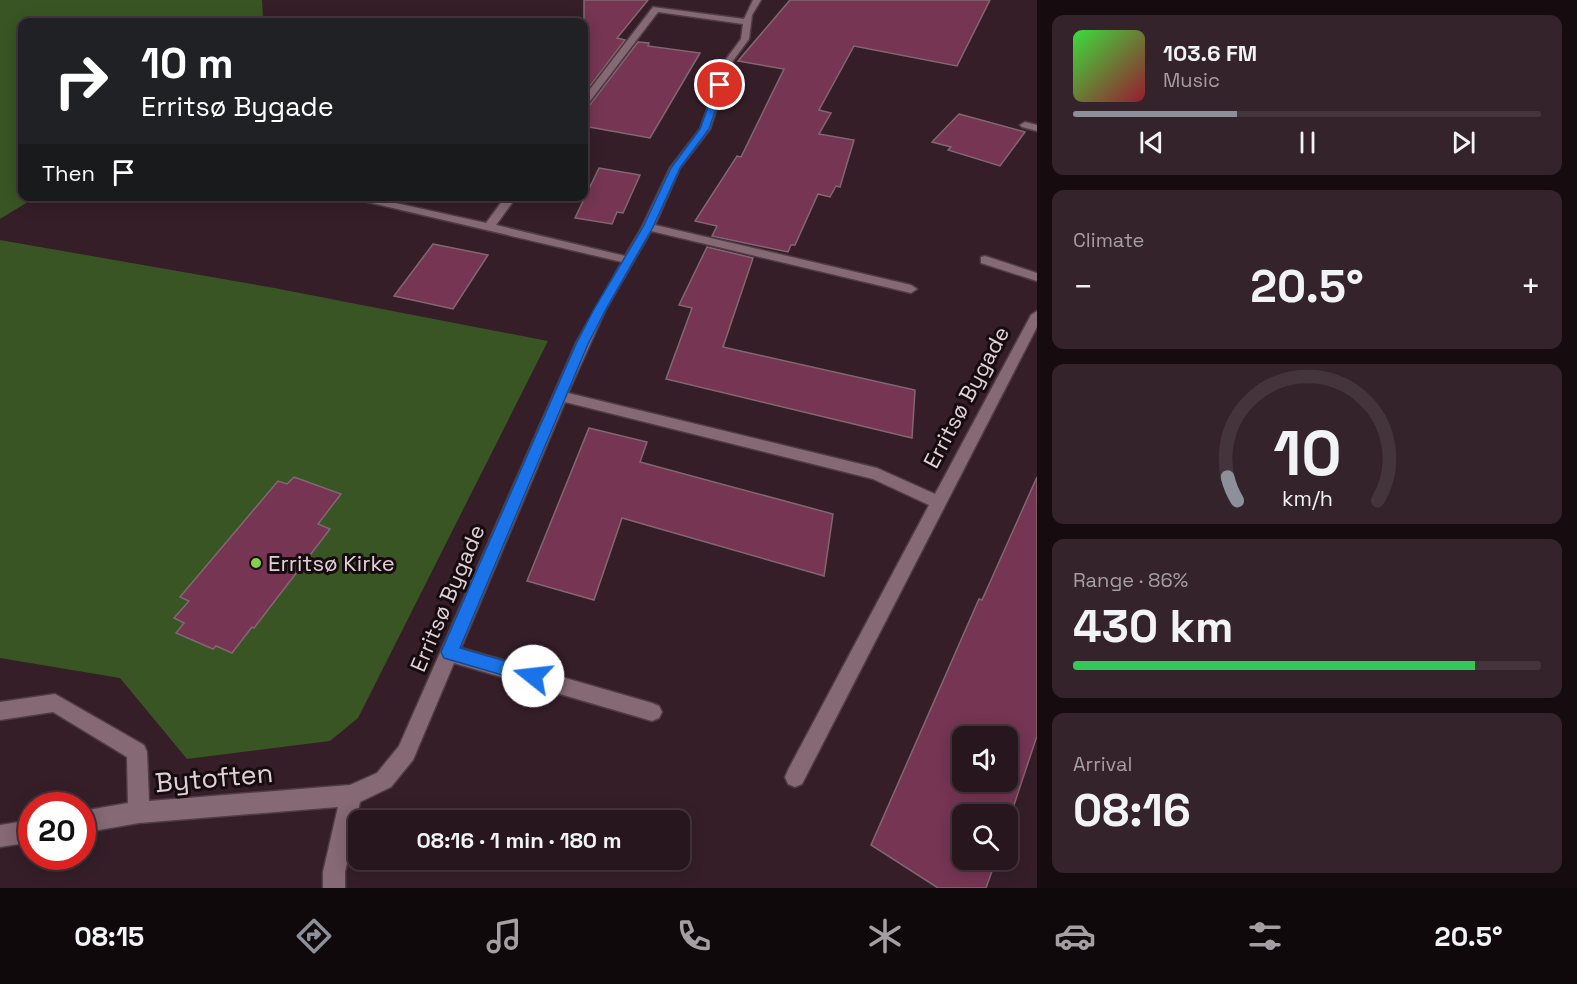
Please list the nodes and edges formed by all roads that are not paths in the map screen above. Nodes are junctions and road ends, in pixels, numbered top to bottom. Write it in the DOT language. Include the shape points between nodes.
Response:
graph roads {
  1 [pos="757,0"];
  2 [pos="747,22"];
  3 [pos="588,98"];
  4 [pos="1025,125"];
  5 [pos="1037,128"];
  6 [pos="370,201"];
  7 [pos="508,201"];
  8 [pos="489,227"];
  9 [pos="648,227"];
  10 [pos="628,260"];
  11 [pos="985,260"];
  12 [pos="1037,277"];
  13 [pos="911,289"];
  14 [pos="1037,315"];
  15 [pos="560,396"];
  16 [pos="937,502"];
  17 [pos="450,652"];
  18 [pos="0,711"];
  19 [pos="652,712"];
  20 [pos="795,777"];
  21 [pos="351,795"];
  22 [pos="139,812"];
  23 [pos="96,820"];
  24 [pos="18,833"];
  25 [pos="0,836"];
  26 [pos="334,888"];
  1 -- 2 [label="street, Erritsø Bygade"];
  2 -- 3 [label="street" via="656,9"];
  2 -- 9 [label="street, Erritsø Bygade" via="745,39 728,62 705,129 675,168"];
  4 -- 5 [label="street"];
  6 -- 8 [label="street"];
  7 -- 8 [label="street"];
  8 -- 10 [label="street"];
  9 -- 10 [label="street, Erritsø Bygade"];
  9 -- 13 [label="street"];
  10 -- 15 [label="street, Erritsø Bygade" via="596,317"];
  11 -- 12 [label="street"];
  14 -- 16 [label="street, Erritsø Bygade"];
  15 -- 16 [label="street, Erritsø Bygade" via="877,474"];
  15 -- 17 [label="street, Erritsø Bygade"];
  16 -- 20 [label="street, Erritsø Bygade"];
  17 -- 19 [label="street"];
  17 -- 21 [label="street, Erritsø Bygade" via="406,753 384,780"];
  18 -- 22 [label="street" via="55,703 136,752"];
  21 -- 22 [label="street, Bytoften"];
  21 -- 26 [label="street"];
  22 -- 23 [label="street, Bytoften"];
  24 -- 25 [label="street"];
}
